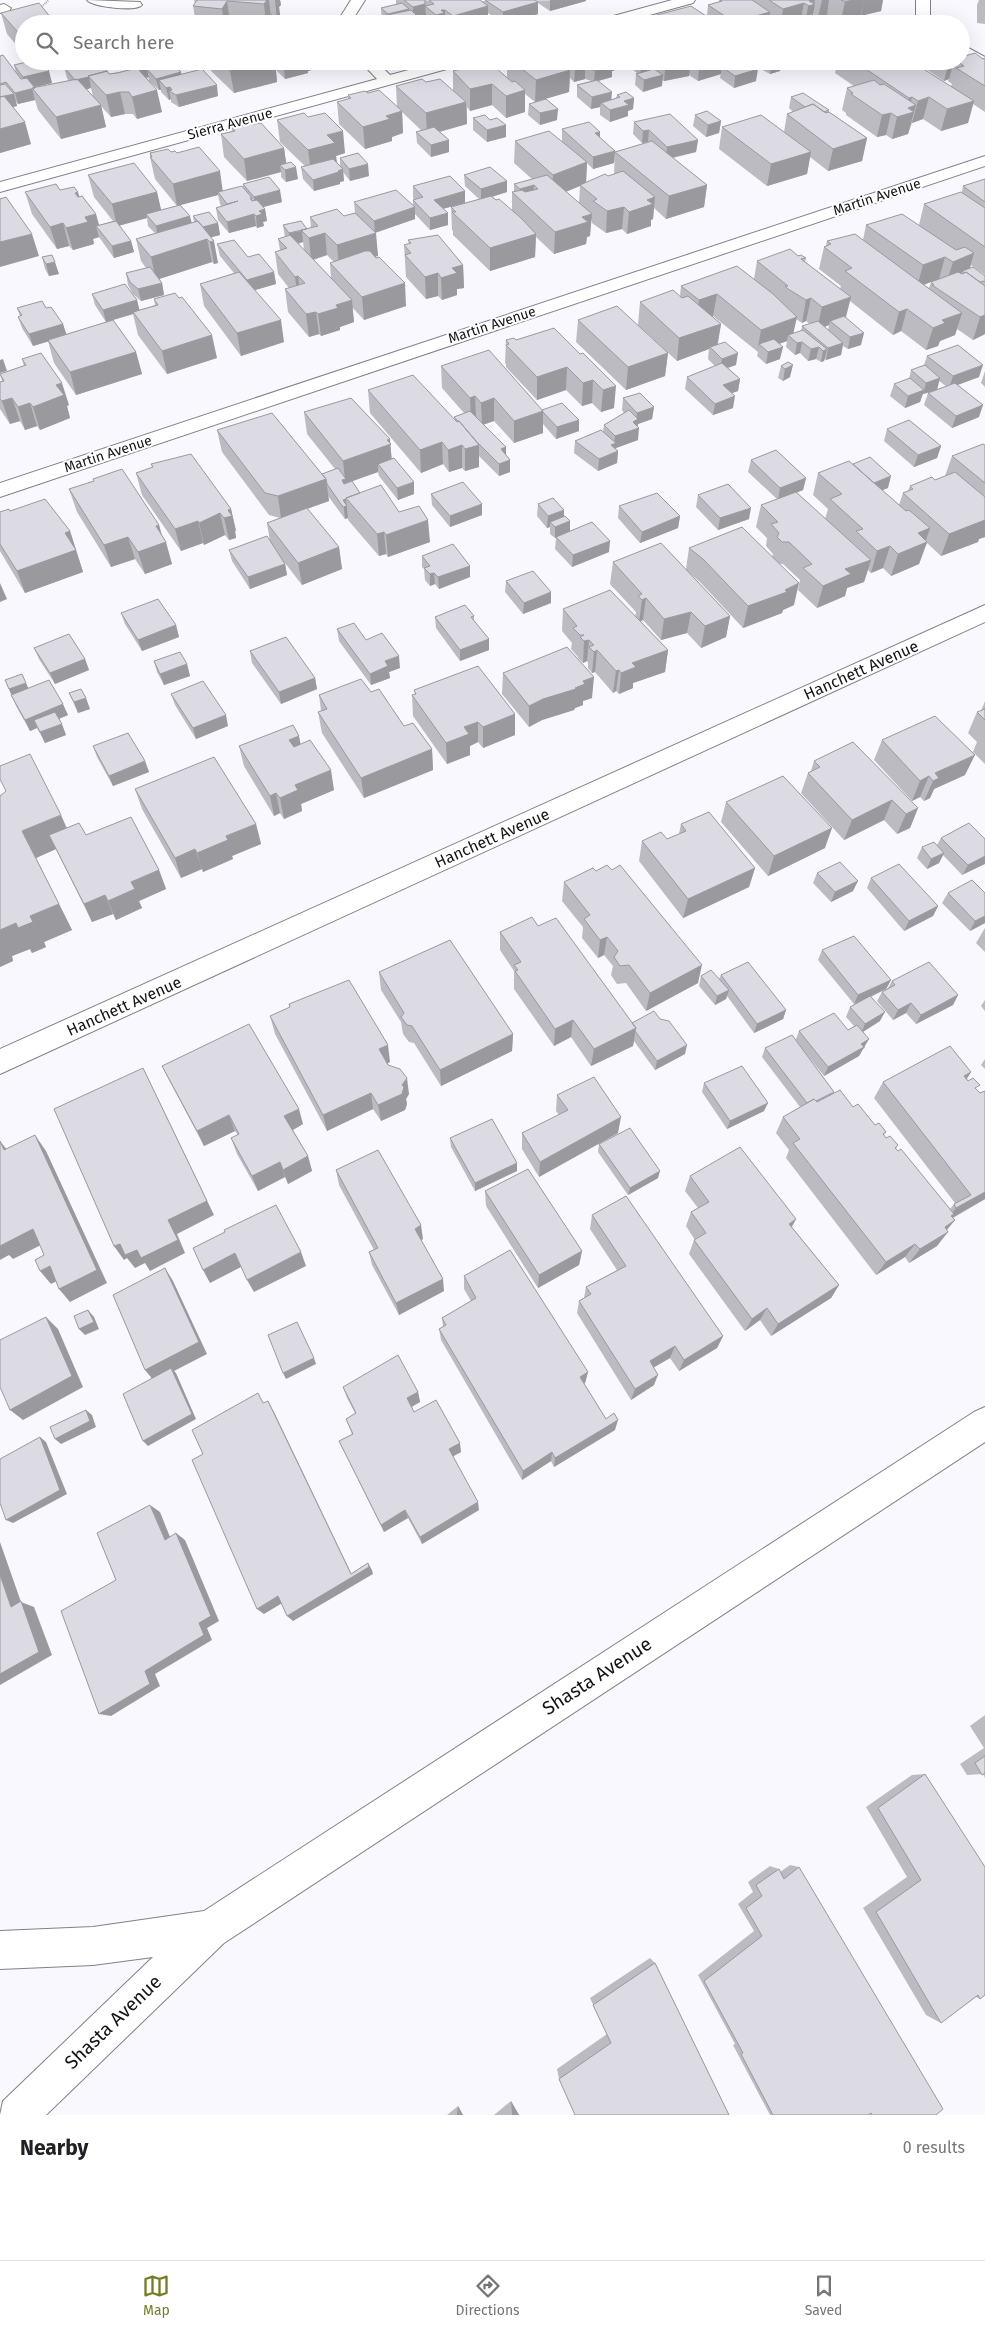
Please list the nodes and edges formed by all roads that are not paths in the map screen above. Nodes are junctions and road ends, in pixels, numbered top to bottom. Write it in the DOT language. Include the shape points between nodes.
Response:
graph roads {
  1 [pos="94,0"];
  2 [pos="358,0"];
  3 [pos="688,0"];
  4 [pos="923,0"];
  5 [pos="134,5"];
  6 [pos="349,15"];
  7 [pos="633,15"];
  8 [pos="923,15"];
  9 [pos="970,54"];
  10 [pos="985,63"];
  11 [pos="376,70"];
  12 [pos="427,70"];
  13 [pos="387,81"];
  14 [pos="985,161"];
  15 [pos="0,187"];
  16 [pos="0,490"];
  17 [pos="985,614"];
  18 [pos="0,1062"];
  19 [pos="985,1422"];
  20 [pos="210,1929"];
  21 [pos="0,1950"];
  22 [pos="17,2115"];
  1 -- 5 [label="street"];
  2 -- 6 [label="street"];
  3 -- 7 [label="street"];
  4 -- 8 [label="street"];
  9 -- 10 [label="street"];
  11 -- 13 [label="street"];
  12 -- 13 [label="street, Sierra Avenue"];
  13 -- 15 [label="street, Sierra Avenue"];
  14 -- 16 [label="street, Martin Avenue"];
  17 -- 18 [label="street, Hanchett Avenue"];
  19 -- 20 [label="street, Shasta Avenue"];
  20 -- 21 [label="street, Shasta Avenue" via="93,1946"];
  20 -- 22 [label="street, Shasta Avenue"];
}
